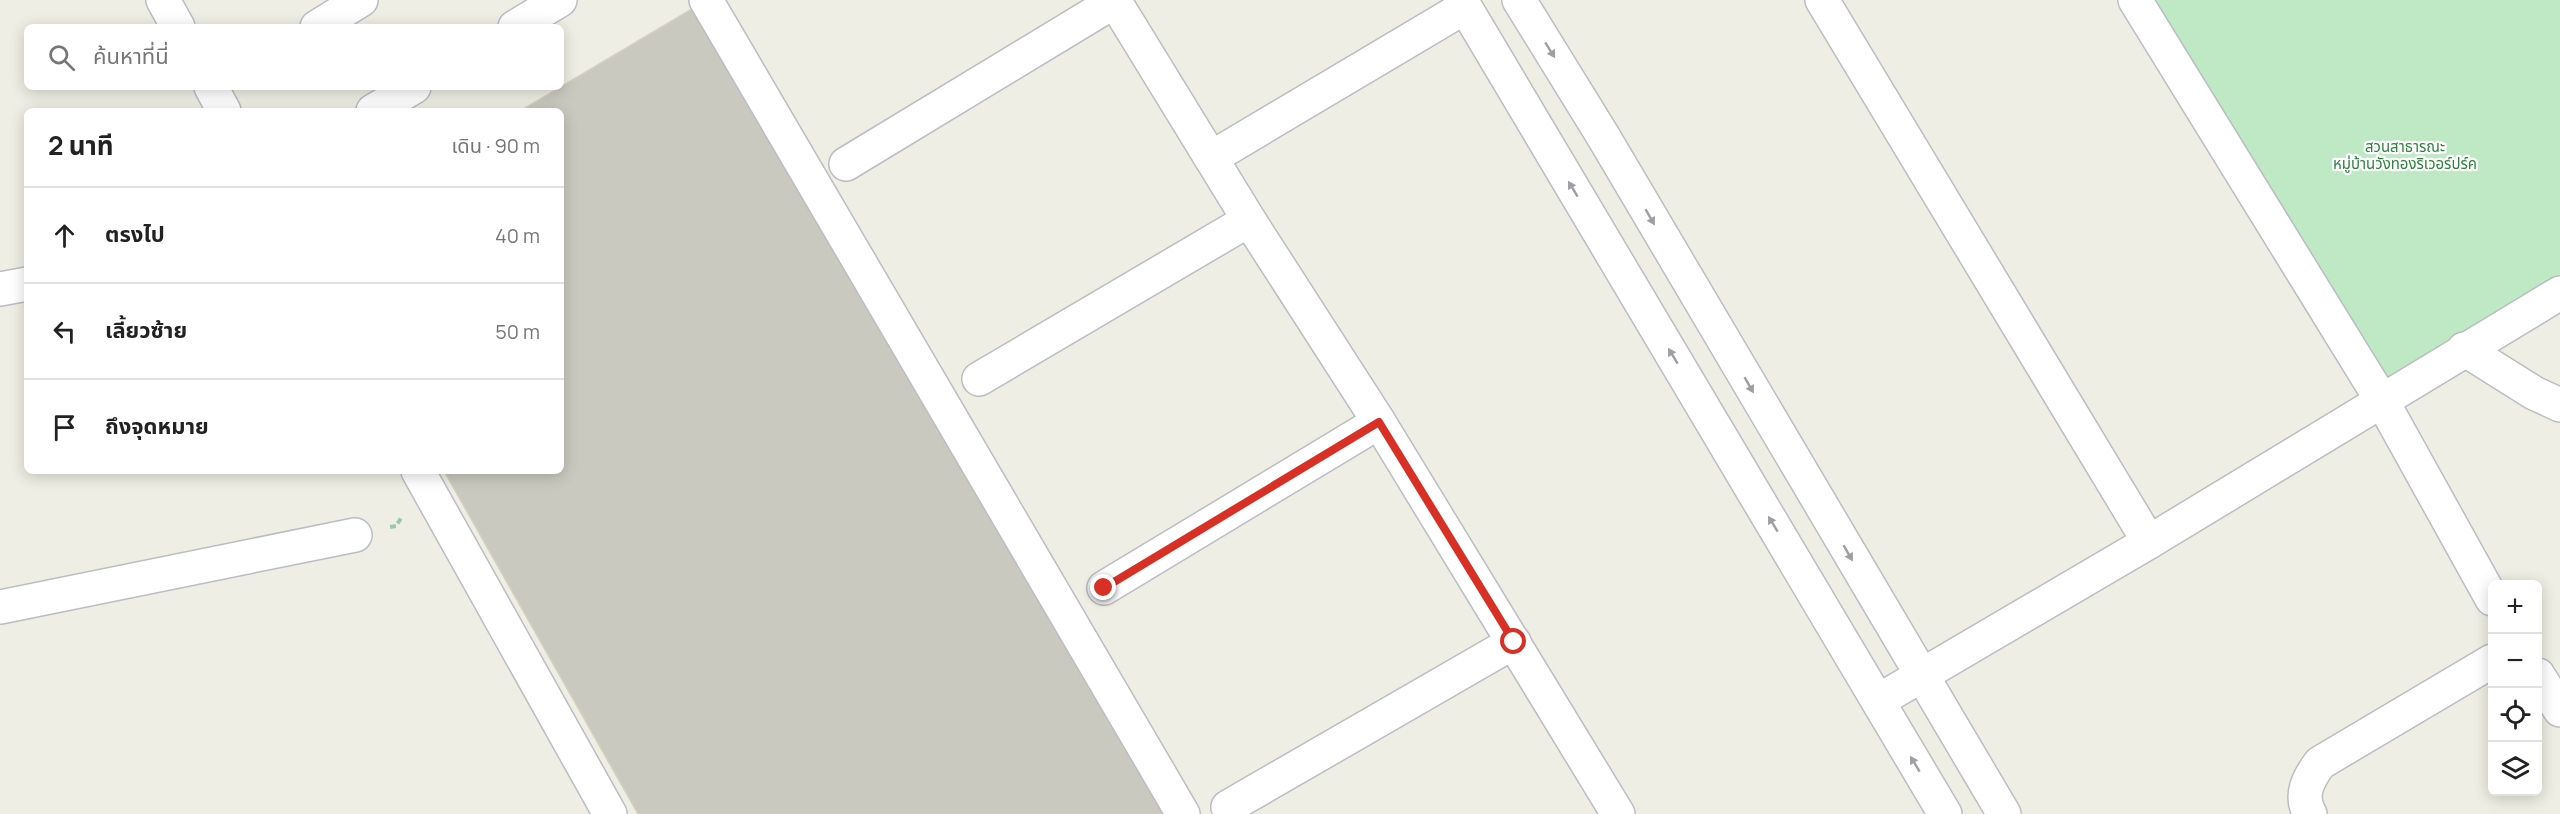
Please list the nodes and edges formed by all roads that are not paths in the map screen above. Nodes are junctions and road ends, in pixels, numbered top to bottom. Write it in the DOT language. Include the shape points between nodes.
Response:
graph roads {
  1 [pos="361,0"];
  2 [pos="560,0"];
  3 [pos="706,0"];
  4 [pos="1519,0"];
  5 [pos="1822,0"];
  6 [pos="2135,0"];
  7 [pos="1115,1"];
  8 [pos="1463,4"];
  9 [pos="322,24"];
  10 [pos="520,24"];
  11 [pos="409,90"];
  12 [pos="378,108"];
  13 [pos="1212,159"];
  14 [pos="846,164"];
  15 [pos="1249,220"];
  16 [pos="24,285"];
  17 [pos="0,289"];
  18 [pos="2560,293"];
  19 [pos="2464,349"];
  20 [pos="979,379"];
  21 [pos="2381,399"];
  22 [pos="2560,405"];
  23 [pos="1379,422"];
  24 [pos="420,474"];
  25 [pos="355,535"];
  26 [pos="2149,542"];
  27 [pos="1104,588"];
  28 [pos="2488,590"];
  29 [pos="0,607"];
  30 [pos="1514,642"];
  31 [pos="2488,664"];
  32 [pos="1921,677"];
  33 [pos="1878,701"];
  34 [pos="1228,807"];
  35 [pos="610,814"];
  36 [pos="1183,814"];
  37 [pos="1618,814"];
  38 [pos="1945,814"];
  39 [pos="2004,814"];
  40 [pos="2310,814"];
  1 -- 9 [label="street"];
  2 -- 10 [label="street"];
  3 -- 36 [label="street"];
  4 -- 32 [label="street, one-way"];
  5 -- 26 [label="street"];
  6 -- 21 [label="street"];
  7 -- 13 [label="street"];
  7 -- 14 [label="street"];
  8 -- 13 [label="street"];
  33 -- 8 [label="street, one-way"];
  11 -- 12 [label="street"];
  13 -- 15 [label="street"];
  15 -- 20 [label="street"];
  15 -- 23 [label="street"];
  16 -- 17 [label="street"];
  18 -- 19 [label="street"];
  19 -- 21 [label="street"];
  19 -- 22 [label="street"];
  21 -- 26 [label="street"];
  21 -- 28 [label="street"];
  23 -- 27 [label="street"];
  23 -- 30 [label="street"];
  24 -- 35 [label="street"];
  25 -- 29 [label="street"];
  26 -- 32 [label="street"];
  30 -- 34 [label="street"];
  30 -- 37 [label="street"];
  31 -- 40 [label="street" via="2320,763 2310,776 2305,793"];
  32 -- 33 [label="street"];
  32 -- 39 [label="street"];
  38 -- 33 [label="street, one-way"];
}
